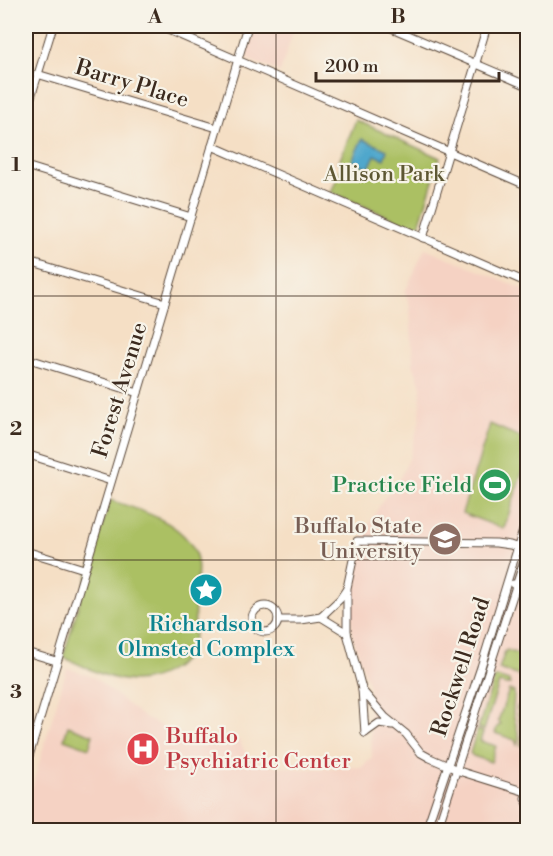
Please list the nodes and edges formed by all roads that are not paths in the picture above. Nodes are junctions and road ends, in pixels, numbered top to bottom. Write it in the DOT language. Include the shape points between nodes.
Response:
graph roads {
  1 [pos="53,26"];
  2 [pos="159,26"];
  3 [pos="248,26"];
  4 [pos="387,26"];
  5 [pos="487,26"];
  6 [pos="238,60"];
  7 [pos="475,64"];
  8 [pos="37,74"];
  9 [pos="528,86"];
  10 [pos="26,113"];
  11 [pos="217,129"];
  12 [pos="212,146"];
  13 [pos="449,152"];
  14 [pos="26,166"];
  15 [pos="528,186"];
  16 [pos="191,217"];
  17 [pos="423,238"];
  18 [pos="26,261"];
  19 [pos="528,283"];
  20 [pos="165,303"];
  21 [pos="26,358"];
  22 [pos="138,393"];
  23 [pos="26,454"];
  24 [pos="111,481"];
  25 [pos="528,514"];
  26 [pos="519,548"];
  27 [pos="528,549"];
  28 [pos="26,551"];
  29 [pos="84,569"];
  30 [pos="512,583"];
  31 [pos="347,588"];
  32 [pos="528,588"];
  33 [pos="321,617"];
  34 [pos="278,620"];
  35 [pos="347,633"];
  36 [pos="26,652"];
  37 [pos="56,661"];
  38 [pos="362,689"];
  39 [pos="394,725"];
  40 [pos="26,761"];
  41 [pos="448,766"];
  42 [pos="456,768"];
  43 [pos="526,790"];
  44 [pos="528,804"];
  45 [pos="426,831"];
  46 [pos="437,831"];
  1 -- 8 [label="street"];
  2 -- 6 [label="street"];
  3 -- 6 [label="street, Forest Avenue"];
  4 -- 7 [label="street"];
  5 -- 7 [label="street"];
  6 -- 11 [label="street, Forest Avenue"];
  6 -- 13 [label="street"];
  7 -- 9 [label="street"];
  7 -- 13 [label="street"];
  8 -- 10 [label="street"];
  8 -- 11 [label="street, Barry Place"];
  11 -- 12 [label="street, Forest Avenue"];
  12 -- 16 [label="street, Forest Avenue"];
  12 -- 17 [label="street"];
  13 -- 15 [label="street"];
  13 -- 17 [label="street"];
  14 -- 16 [label="street"];
  16 -- 20 [label="street, Forest Avenue"];
  17 -- 19 [label="street"];
  18 -- 20 [label="street"];
  20 -- 22 [label="street, Forest Avenue"];
  21 -- 22 [label="street"];
  22 -- 24 [label="street, Forest Avenue"];
  23 -- 24 [label="street"];
  24 -- 29 [label="street, Forest Avenue"];
  25 -- 26 [label="street, Rockwell Road"];
  26 -- 30 [label="street, Rockwell Road"];
  26 -- 31 [label="street" via="496,543 357,541"];
  27 -- 30 [label="street, Rockwell Road"];
  28 -- 29 [label="street"];
  29 -- 37 [label="street, Forest Avenue"];
  30 -- 32 [label="street"];
  30 -- 41 [label="street, Rockwell Road"];
  30 -- 42 [label="street, Rockwell Road"];
  31 -- 33 [label="street"];
  31 -- 35 [label="street"];
  33 -- 34 [label="street"];
  33 -- 35 [label="street"];
  35 -- 38 [label="street"];
  36 -- 37 [label="street"];
  37 -- 40 [label="street, Forest Avenue"];
  38 -- 39 [label="street"];
  38 -- 39 [label="street" via="365,734 380,723"];
  39 -- 41 [label="street" via="421,753"];
  41 -- 42 [label="street"];
  41 -- 45 [label="street, Rockwell Road"];
  42 -- 43 [label="street"];
  42 -- 46 [label="street, Rockwell Road"];
  43 -- 44 [label="street"];
}
